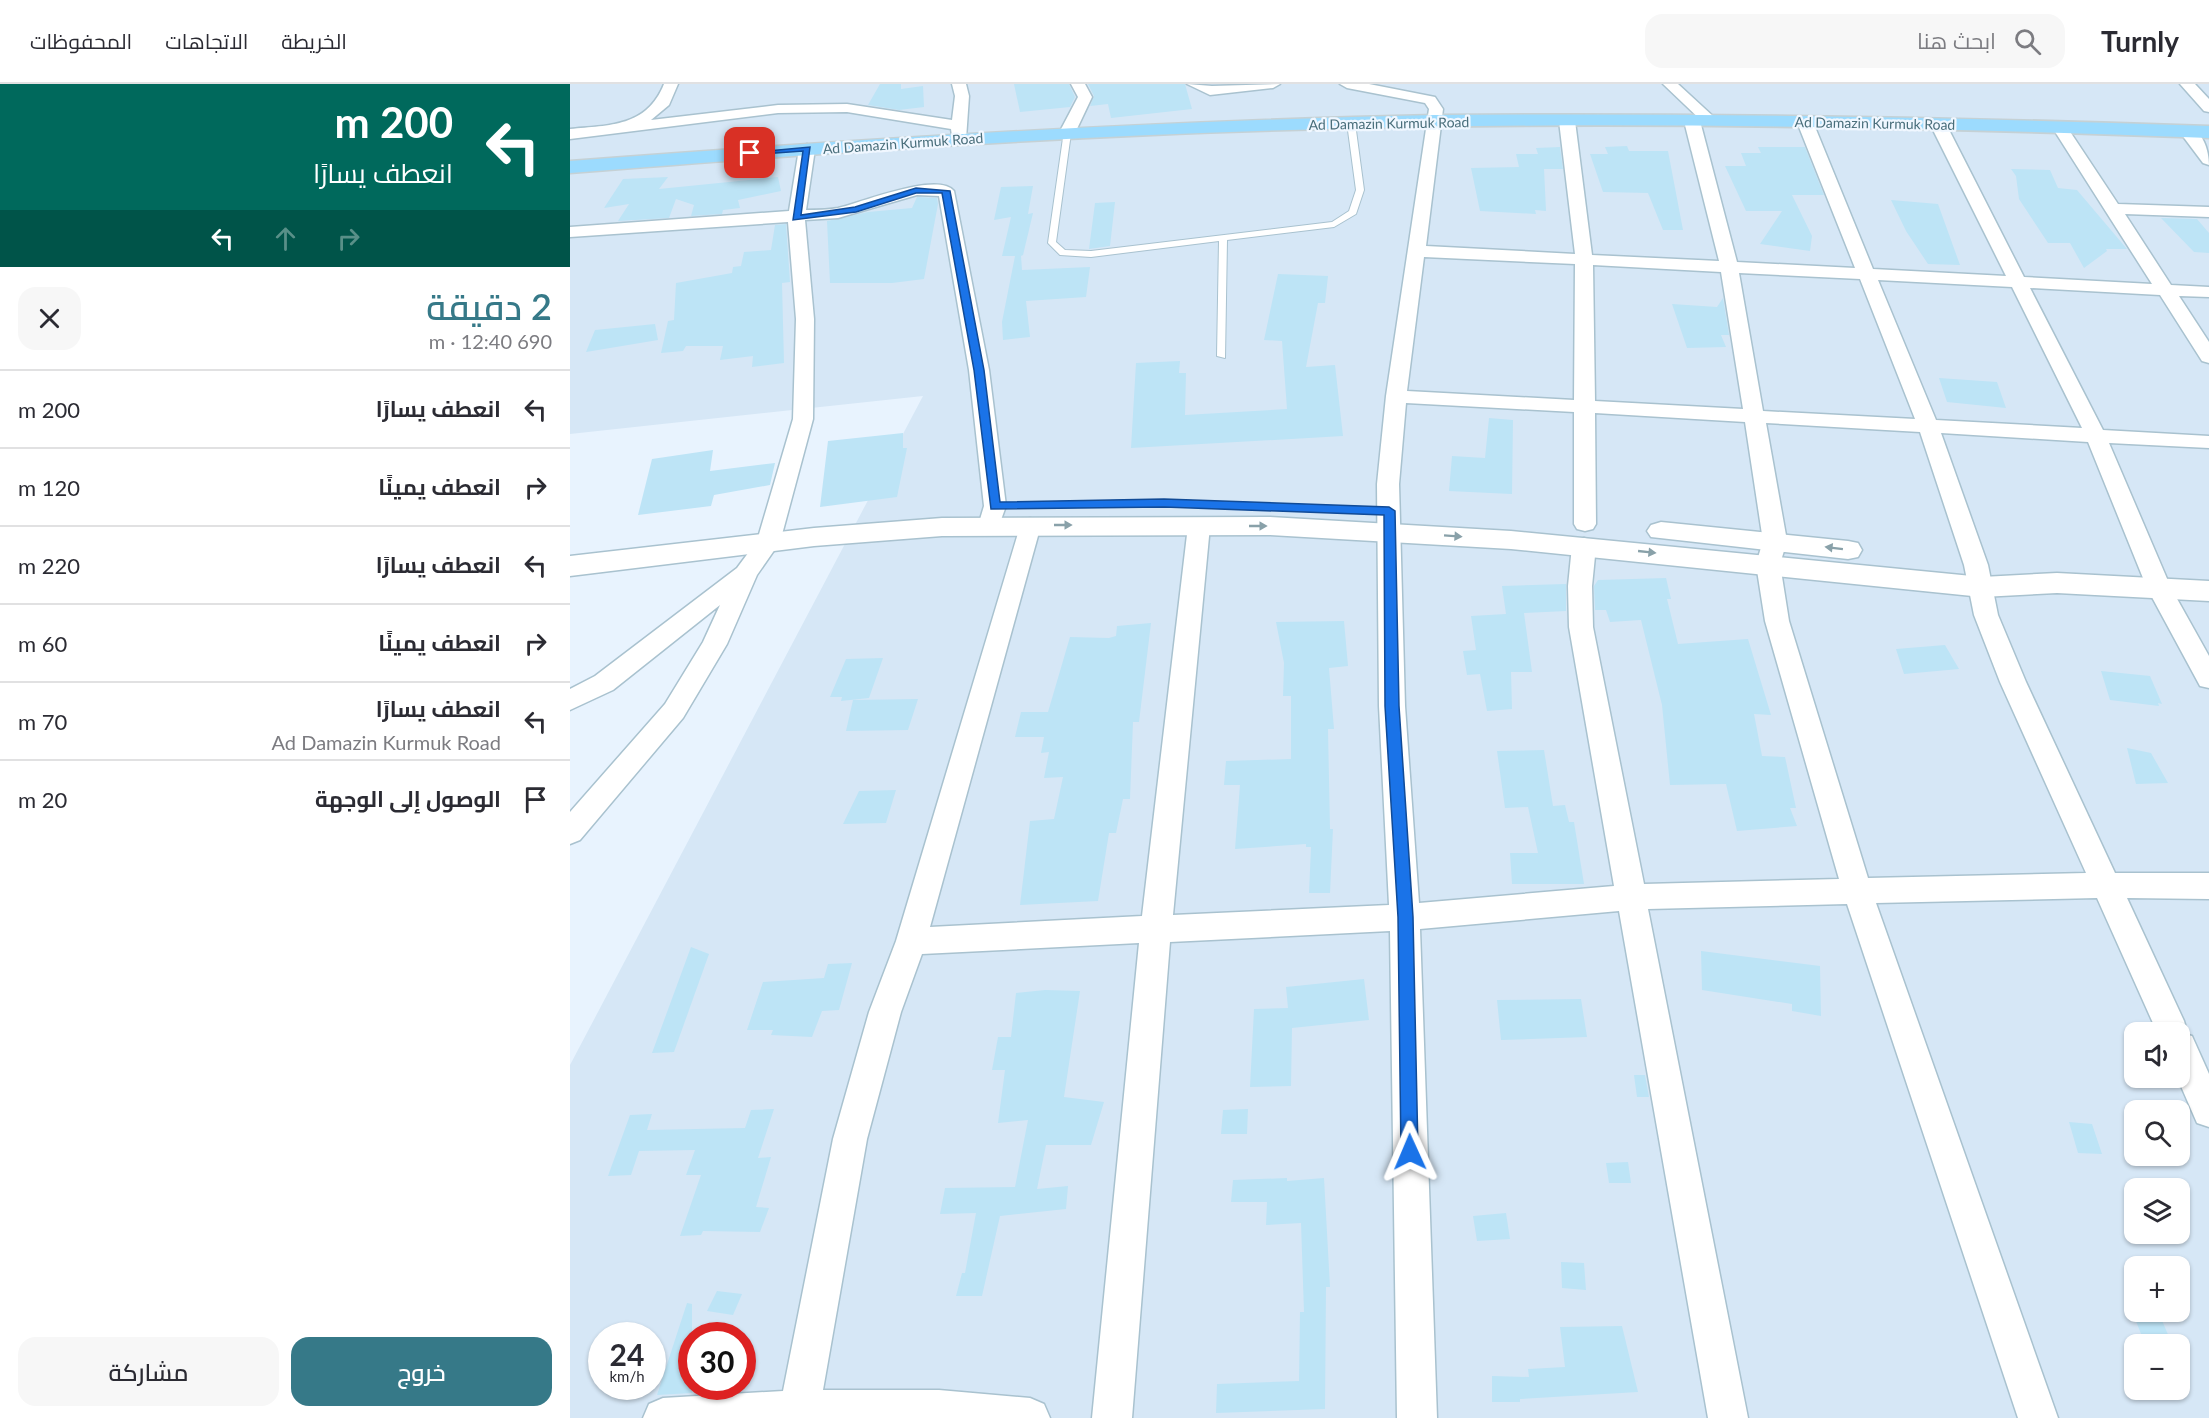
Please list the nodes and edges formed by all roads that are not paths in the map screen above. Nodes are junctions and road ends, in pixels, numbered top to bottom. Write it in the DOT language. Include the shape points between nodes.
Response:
graph roads {
  1 [pos="671,84"];
  2 [pos="959,84"];
  3 [pos="1078,84"];
  4 [pos="1194,84"];
  5 [pos="1273,84"];
  6 [pos="1347,84"];
  7 [pos="1419,84"];
  8 [pos="1670,84"];
  9 [pos="2187,84"];
  10 [pos="1430,100"];
  11 [pos="2209,108"];
  12 [pos="1435,121"];
  13 [pos="1567,121"];
  14 [pos="1701,121"];
  15 [pos="1805,122"];
  16 [pos="1351,123"];
  17 [pos="1938,124"];
  18 [pos="634,126"];
  19 [pos="2060,128"];
  20 [pos="2187,131"];
  21 [pos="2209,132"];
  22 [pos="959,133"];
  23 [pos="1067,133"];
  24 [pos="570,134"];
  25 [pos="807,149"];
  26 [pos="2209,160"];
  27 [pos="570,167"];
  28 [pos="2112,209"];
  29 [pos="2209,212"];
  30 [pos="796,218"];
  31 [pos="570,232"];
  32 [pos="1223,239"];
  33 [pos="1417,252"];
  34 [pos="1584,259"];
  35 [pos="1729,266"];
  36 [pos="1867,273"];
  37 [pos="2017,281"];
  38 [pos="2164,289"];
  39 [pos="2209,292"];
  40 [pos="1222,356"];
  41 [pos="2209,357"];
  42 [pos="1396,396"];
  43 [pos="1586,406"];
  44 [pos="1754,416"];
  45 [pos="1928,426"];
  46 [pos="2096,436"];
  47 [pos="2209,442"];
  48 [pos="992,516"];
  49 [pos="1389,521"];
  50 [pos="1030,525"];
  51 [pos="1199,526"];
  52 [pos="1584,535"];
  53 [pos="768,542"];
  54 [pos="1771,553"];
  55 [pos="570,566"];
  56 [pos="746,573"];
  57 [pos="1979,576"];
  58 [pos="2159,588"];
  59 [pos="2209,591"];
  60 [pos="2209,679"];
  61 [pos="570,700"];
  62 [pos="570,832"];
  63 [pos="2105,885"];
  64 [pos="2209,886"];
  65 [pos="1857,891"];
  66 [pos="1632,897"];
  67 [pos="1405,917"];
  68 [pos="1156,929"];
  69 [pos="911,941"];
  70 [pos="2168,1022"];
  71 [pos="2190,1069"];
  72 [pos="2209,1111"];
  73 [pos="799,1413"];
  74 [pos="663,1418"];
  75 [pos="1030,1418"];
  76 [pos="1112,1418"];
  77 [pos="1417,1418"];
  78 [pos="1728,1418"];
  79 [pos="2038,1418"];
  1 -- 18 [label="street" via="664,102"];
  2 -- 22 [label="street"];
  3 -- 23 [label="street" via="1085,97"];
  4 -- 5 [label="street" via="1210,91"];
  6 -- 10 [label="street"];
  7 -- 10 [label="street"];
  8 -- 14 [label="street"];
  9 -- 11 [label="street"];
  10 -- 12 [label="street" via="1436,109"];
  12 -- 13 [label="highway, Ad Damazin Kurmuk Road"];
  12 -- 16 [label="highway, Ad Damazin Kurmuk Road"];
  12 -- 33 [label="street"];
  13 -- 14 [label="highway, Ad Damazin Kurmuk Road"];
  13 -- 34 [label="street"];
  14 -- 15 [label="highway, Ad Damazin Kurmuk Road"];
  14 -- 35 [label="street"];
  15 -- 17 [label="highway, Ad Damazin Kurmuk Road"];
  15 -- 36 [label="street"];
  16 -- 23 [label="highway, Ad Damazin Kurmuk Road"];
  16 -- 32 [label="lane" via="1360,190 1353,212 1334,224"];
  17 -- 19 [label="highway, Ad Damazin Kurmuk Road"];
  17 -- 37 [label="street"];
  18 -- 22 [label="street" via="778,109 847,108"];
  18 -- 24 [label="street"];
  19 -- 20 [label="highway, Ad Damazin Kurmuk Road"];
  19 -- 28 [label="street"];
  20 -- 21 [label="highway, Ad Damazin Kurmuk Road"];
  20 -- 26 [label="street"];
  22 -- 23 [label="highway, Ad Damazin Kurmuk Road"];
  22 -- 25 [label="highway, Ad Damazin Kurmuk Road"];
  23 -- 32 [label="lane" via="1052,243 1063,253 1091,254"];
  25 -- 27 [label="highway, Ad Damazin Kurmuk Road"];
  25 -- 30 [label="street"];
  28 -- 29 [label="street"];
  28 -- 38 [label="street"];
  30 -- 31 [label="street"];
  30 -- 48 [label="street" via="856,210 916,190 946,191 979,370"];
  30 -- 53 [label="street" via="805,320 803,419"];
  32 -- 40 [label="lane"];
  33 -- 34 [label="street"];
  33 -- 42 [label="street"];
  34 -- 35 [label="street"];
  34 -- 43 [label="street"];
  35 -- 36 [label="street"];
  35 -- 44 [label="street"];
  36 -- 37 [label="street"];
  36 -- 45 [label="street"];
  37 -- 38 [label="street"];
  37 -- 46 [label="street"];
  38 -- 39 [label="street"];
  38 -- 41 [label="street"];
  42 -- 43 [label="street"];
  42 -- 49 [label="street" via="1388,484"];
  43 -- 44 [label="street"];
  43 -- 52 [label="street"];
  44 -- 45 [label="street"];
  44 -- 54 [label="street"];
  45 -- 46 [label="street"];
  45 -- 57 [label="street"];
  46 -- 47 [label="street"];
  46 -- 58 [label="street"];
  48 -- 49 [label="street" via="1164,503"];
  48 -- 50 [label="street"];
  48 -- 53 [label="street" via="942,527"];
  51 -- 49 [label="street, one-way"];
  49 -- 52 [label="street"];
  49 -- 67 [label="street" via="1392,706"];
  50 -- 51 [label="street, one-way"];
  50 -- 69 [label="street"];
  51 -- 68 [label="street"];
  52 -- 54 [label="street"];
  52 -- 66 [label="street" via="1581,627"];
  53 -- 55 [label="street"];
  53 -- 56 [label="street"];
  54 -- 57 [label="street"];
  54 -- 65 [label="street" via="1777,621"];
  56 -- 61 [label="street" via="603,683"];
  56 -- 62 [label="street" via="715,644 674,711"];
  57 -- 58 [label="street"];
  57 -- 63 [label="street" via="1986,615 2013,682"];
  58 -- 59 [label="street"];
  58 -- 60 [label="street"];
  63 -- 64 [label="street"];
  63 -- 65 [label="street"];
  63 -- 70 [label="street"];
  65 -- 66 [label="street"];
  65 -- 79 [label="street"];
  66 -- 67 [label="street"];
  66 -- 78 [label="street"];
  67 -- 68 [label="street"];
  67 -- 77 [label="street"];
  68 -- 69 [label="street"];
  68 -- 76 [label="street"];
  69 -- 73 [label="street" via="885,1012 850,1139"];
  71 -- 72 [label="street"];
  73 -- 74 [label="street"];
  73 -- 75 [label="street" via="981,1411"];
}
